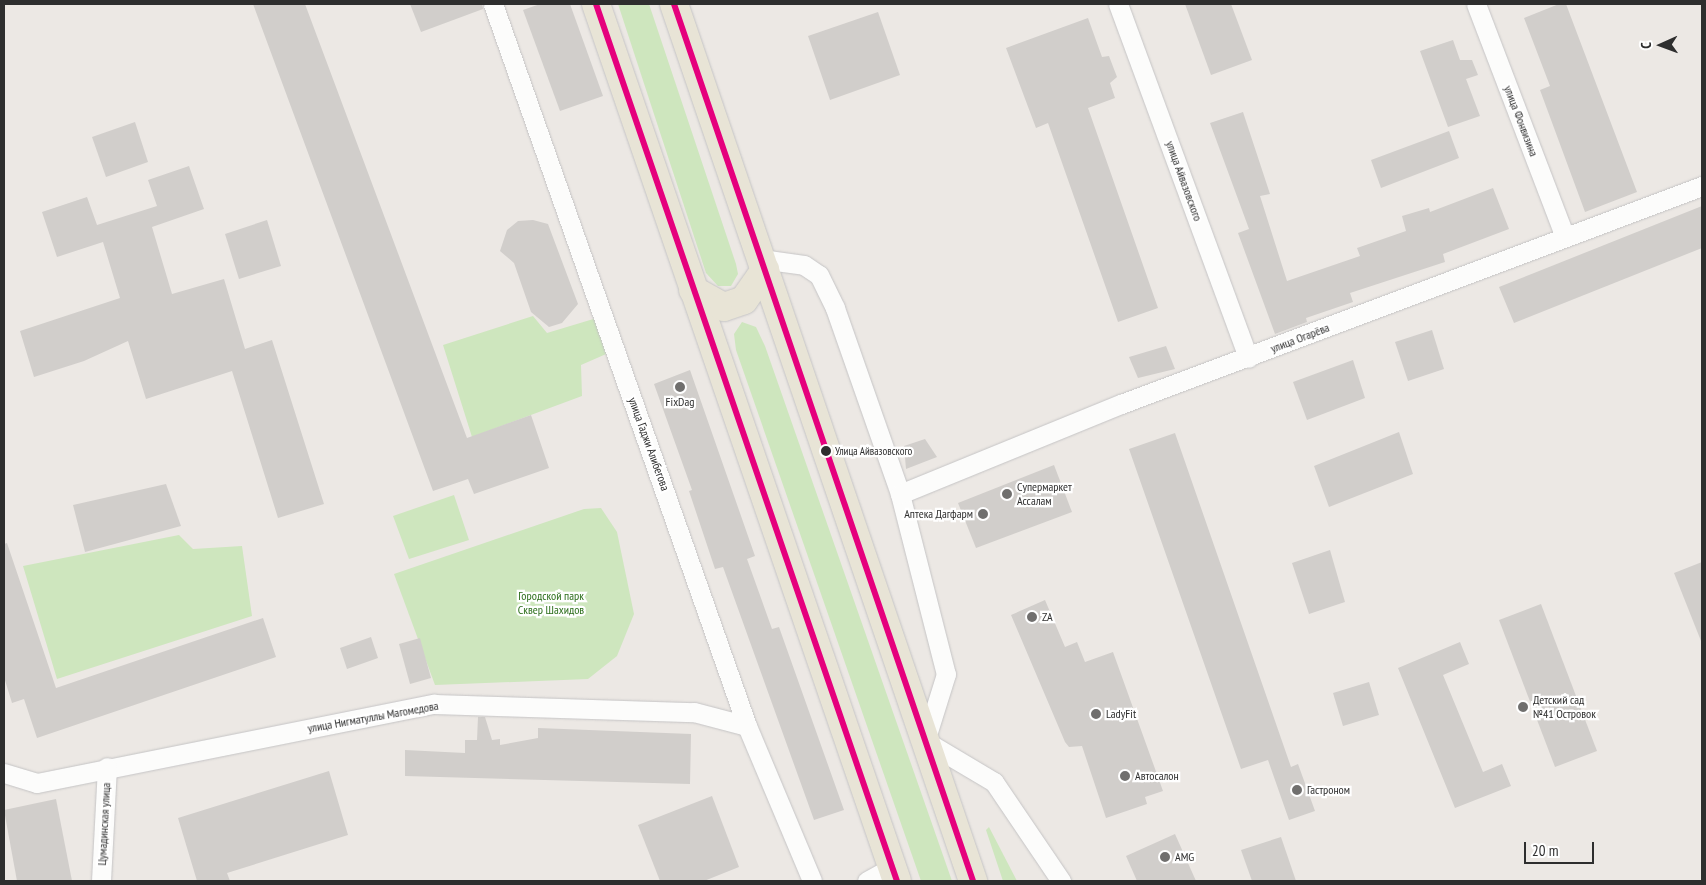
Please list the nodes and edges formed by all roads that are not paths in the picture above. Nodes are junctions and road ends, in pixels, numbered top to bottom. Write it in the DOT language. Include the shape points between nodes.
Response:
graph roads {
  1 [pos="493,4"];
  2 [pos="596,4"];
  3 [pos="674,4"];
  4 [pos="1118,4"];
  5 [pos="1476,4"];
  6 [pos="1702,186"];
  7 [pos="1565,238"];
  8 [pos="763,264"];
  9 [pos="693,290"];
  10 [pos="1248,358"];
  11 [pos="900,494"];
  12 [pos="747,726"];
  13 [pos="925,741"];
  14 [pos="108,767"];
  15 [pos="4,773"];
  16 [pos="894,874"];
  17 [pos="101,881"];
  18 [pos="812,881"];
  19 [pos="867,881"];
  20 [pos="973,881"];
  21 [pos="1061,881"];
  1 -- 12 [label="street, улица Гаджи Алибегова"];
  2 -- 9 [label="main road"];
  3 -- 8 [label="main road"];
  4 -- 10 [label="street, улица Айвазовского"];
  5 -- 7 [label="street, улица Фонвизина"];
  6 -- 7 [label="street, улица Огарёва"];
  7 -- 10 [label="street, улица Огарёва"];
  8 -- 9 [label="main road" via="744,300 724,306"];
  8 -- 11 [label="street" via="804,265 819,275 835,308"];
  8 -- 13 [label="main road"];
  9 -- 16 [label="main road"];
  10 -- 11 [label="street, улица Огарёва"];
  11 -- 13 [label="street" via="946,674"];
  12 -- 14 [label="street, улица Нигматуллы Магомедова" via="694,712 434,704"];
  12 -- 18 [label="street, улица Гаджи Алибегова"];
  13 -- 20 [label="main road"];
  13 -- 21 [label="street" via="994,782"];
  14 -- 15 [label="street, улица Нигматуллы Магомедова" via="36,783"];
  14 -- 17 [label="street, Цумадинская улица"];
  16 -- 19 [label="street"];
}
